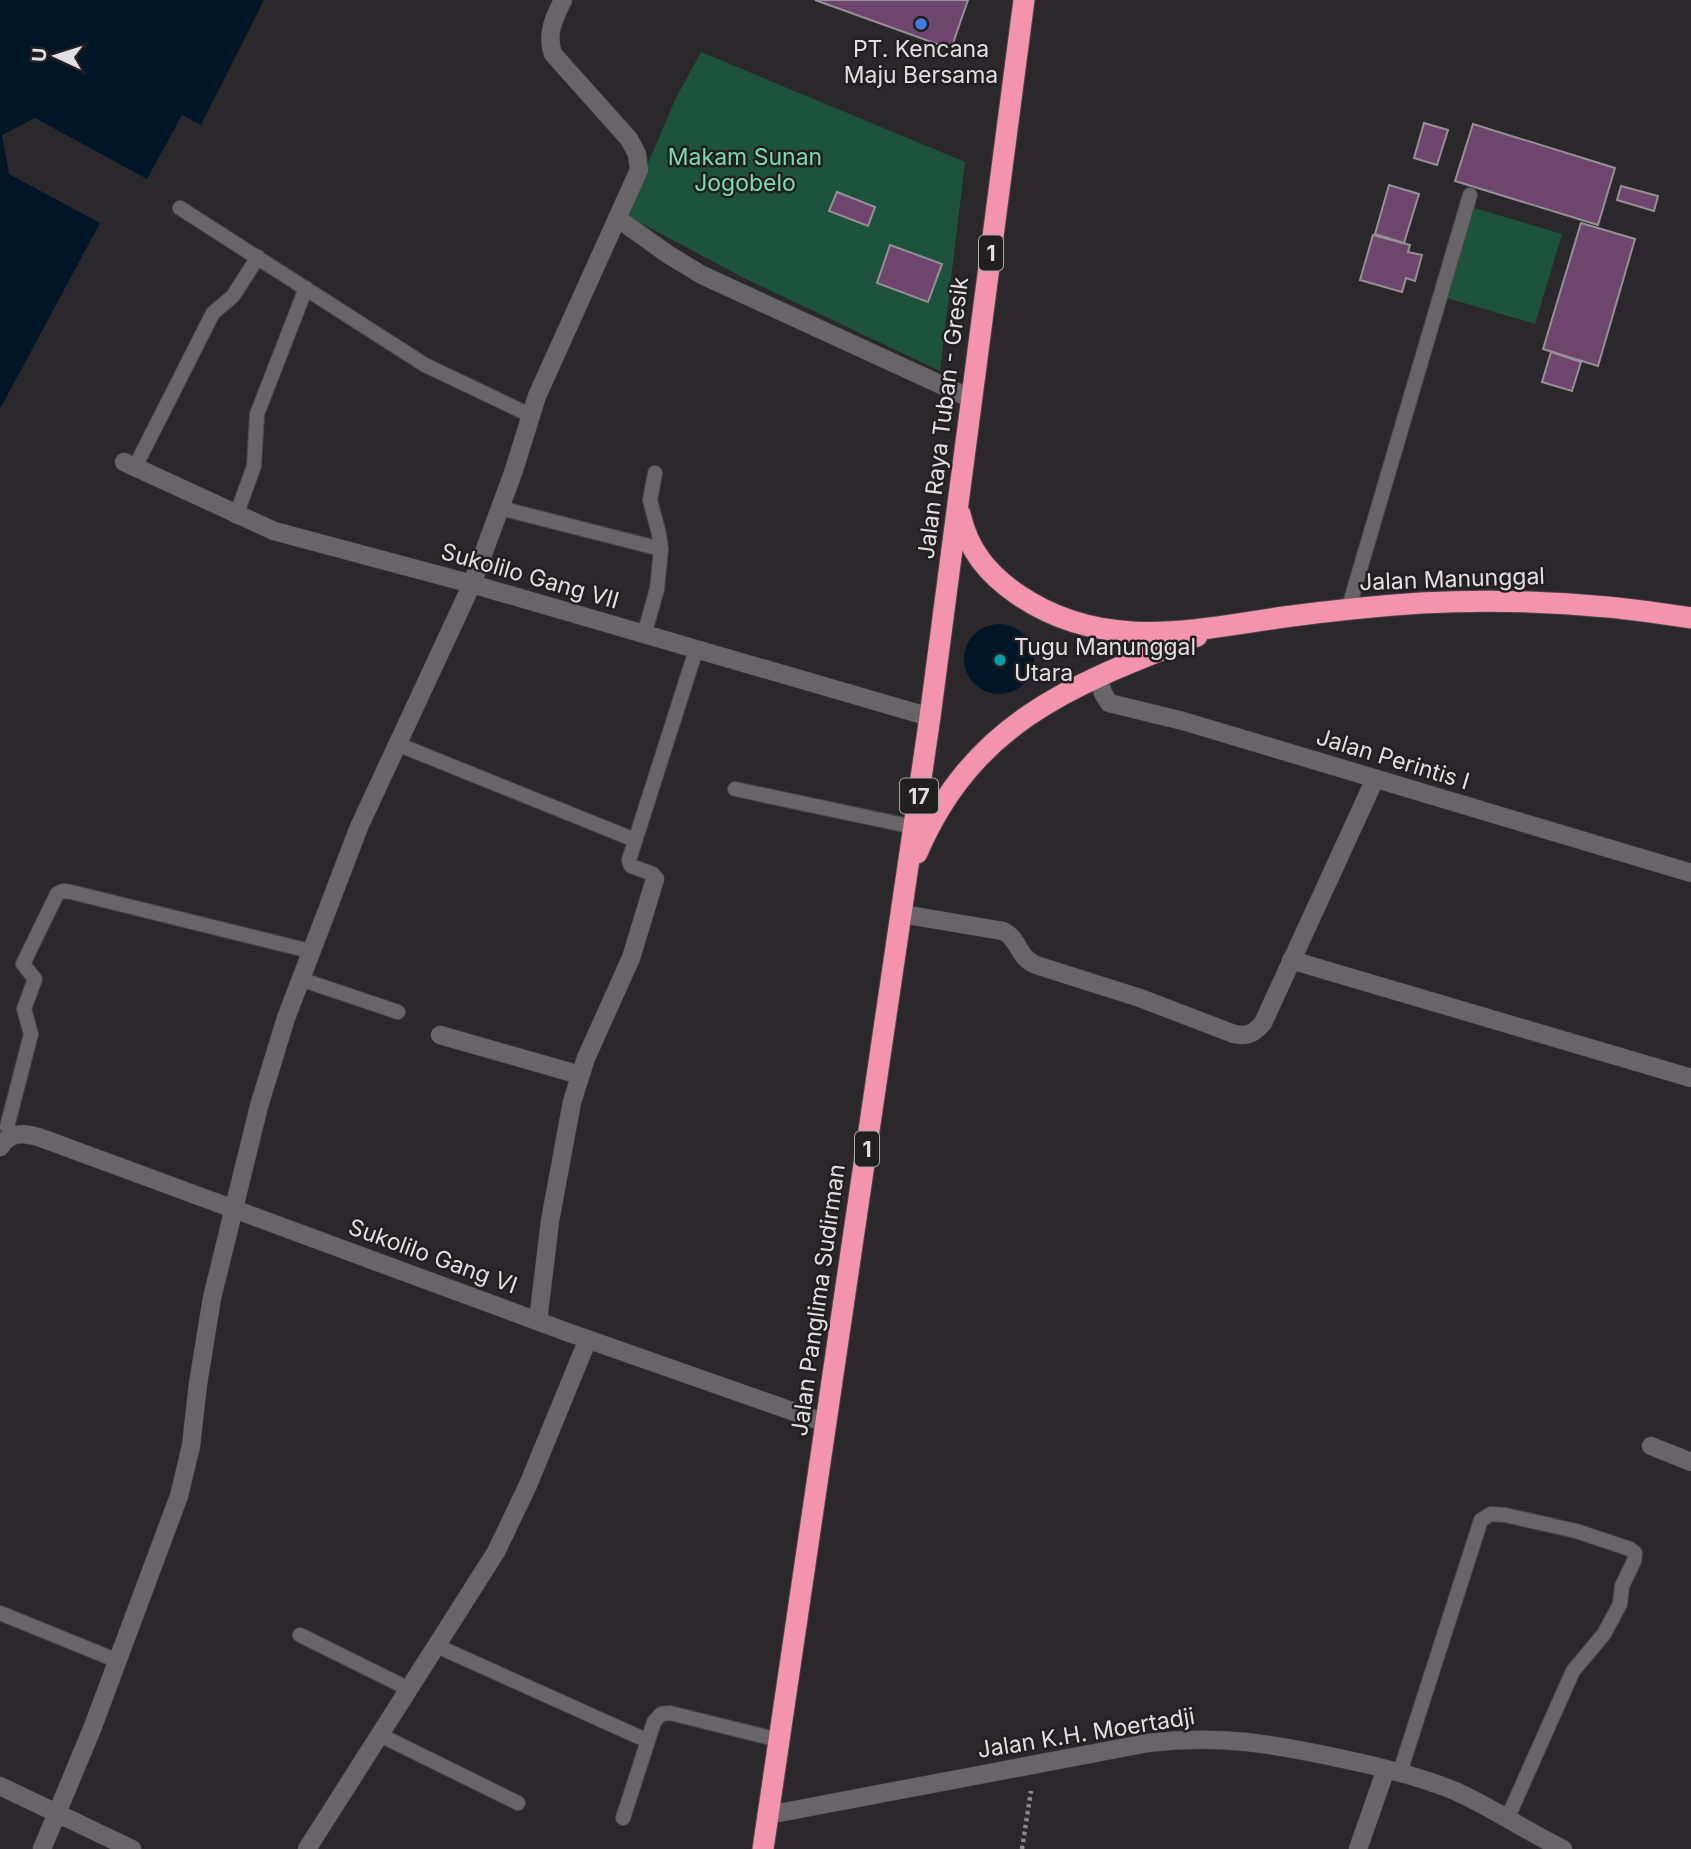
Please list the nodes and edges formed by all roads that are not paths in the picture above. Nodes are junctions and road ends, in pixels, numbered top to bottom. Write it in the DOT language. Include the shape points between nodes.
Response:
graph roads {
  1 [pos="563,0"];
  2 [pos="1024,0"];
  3 [pos="1470,195"];
  4 [pos="180,208"];
  5 [pos="617,218"];
  6 [pos="258,257"];
  7 [pos="306,288"];
  8 [pos="972,399"];
  9 [pos="530,415"];
  10 [pos="130,465"];
  11 [pos="655,473"];
  12 [pos="958,506"];
  13 [pos="500,508"];
  14 [pos="236,516"];
  15 [pos="661,549"];
  16 [pos="472,584"];
  17 [pos="1348,610"];
  18 [pos="1691,618"];
  19 [pos="1215,629"];
  20 [pos="645,635"];
  21 [pos="696,650"];
  22 [pos="1098,676"];
  23 [pos="930,717"];
  24 [pos="397,744"];
  25 [pos="1375,779"];
  26 [pos="736,789"];
  27 [pos="914,827"];
  28 [pos="635,840"];
  29 [pos="1691,873"];
  30 [pos="907,875"];
  31 [pos="655,879"];
  32 [pos="902,914"];
  33 [pos="310,951"];
  34 [pos="1291,961"];
  35 [pos="300,979"];
  36 [pos="398,1012"];
  37 [pos="440,1035"];
  38 [pos="580,1075"];
  39 [pos="1691,1078"];
  40 [pos="10,1128"];
  41 [pos="0,1147"];
  42 [pos="233,1208"];
  43 [pos="538,1321"];
  44 [pos="588,1339"];
  45 [pos="826,1423"];
  46 [pos="1651,1446"];
  47 [pos="1691,1462"];
  48 [pos="0,1613"];
  49 [pos="300,1635"];
  50 [pos="437,1646"];
  51 [pos="118,1661"];
  52 [pos="409,1689"];
  53 [pos="380,1735"];
  54 [pos="779,1740"];
  55 [pos="648,1741"];
  56 [pos="1393,1770"];
  57 [pos="0,1786"];
  58 [pos="518,1803"];
  59 [pos="56,1813"];
  60 [pos="768,1815"];
  61 [pos="1508,1817"];
  62 [pos="623,1818"];
  63 [pos="42,1849"];
  64 [pos="132,1849"];
  65 [pos="307,1849"];
  66 [pos="762,1849"];
  67 [pos="1358,1849"];
  68 [pos="1563,1849"];
  1 -- 5 [label="street" via="551,26 553,54 638,154 639,170"];
  2 -- 8 [label="highway, Jalan Raya Tuban - Gresik / 1"];
  3 -- 17 [label="lane"];
  4 -- 6 [label="lane"];
  5 -- 8 [label="street" via="702,275"];
  5 -- 9 [label="street"];
  6 -- 7 [label="lane"];
  6 -- 10 [label="lane" via="233,296 213,313"];
  7 -- 9 [label="lane" via="425,365"];
  7 -- 14 [label="lane" via="257,414 254,466"];
  8 -- 12 [label="highway, Jalan Raya Tuban - Gresik / 1"];
  9 -- 13 [label="street"];
  10 -- 14 [label="street, Sukolilo Gang VII"];
  11 -- 15 [label="lane" via="650,500"];
  12 -- 19 [label="highway, Jalan Manunggal" via="970,544 988,571 1042,610 1108,630"];
  12 -- 23 [label="highway, Jalan Raya Tuban - Gresik / 1"];
  13 -- 15 [label="lane"];
  13 -- 16 [label="street"];
  14 -- 16 [label="street, Sukolilo Gang VII" via="274,531"];
  15 -- 20 [label="lane"];
  16 -- 20 [label="street, Sukolilo Gang VII"];
  16 -- 24 [label="street"];
  17 -- 18 [label="highway, Jalan Manunggal" via="1471,601 1563,601"];
  17 -- 19 [label="highway, Jalan Manunggal"];
  19 -- 22 [label="highway, Jalan Manunggal"];
  20 -- 21 [label="street, Sukolilo Gang VII"];
  21 -- 23 [label="street, Sukolilo Gang VII"];
  21 -- 28 [label="lane"];
  22 -- 25 [label="street, Jalan Perintis I" via="1106,699 1115,706 1183,721"];
  22 -- 30 [label="highway, Jalan Manunggal" via="1028,716 981,752 946,796"];
  23 -- 27 [label="highway, Jalan Panglima Sudirman / 17"];
  24 -- 28 [label="lane"];
  24 -- 33 [label="street"];
  25 -- 29 [label="street, Jalan Perintis I"];
  25 -- 34 [label="street"];
  26 -- 27 [label="lane"];
  27 -- 30 [label="highway, Jalan Panglima Sudirman / 17"];
  28 -- 31 [label="lane" via="629,864 651,872"];
  30 -- 32 [label="highway, Jalan Panglima Sudirman / 1"];
  31 -- 38 [label="street" via="631,958"];
  32 -- 34 [label="street" via="1003,931 1035,965 1242,1036 1263,1023"];
  32 -- 45 [label="highway, Jalan Panglima Sudirman / 1"];
  33 -- 35 [label="street"];
  33 -- 40 [label="lane" via="63,891 55,896 24,961 35,979 24,1009 31,1034"];
  34 -- 39 [label="street"];
  35 -- 36 [label="lane"];
  35 -- 42 [label="street" via="268,1073"];
  37 -- 38 [label="street"];
  38 -- 43 [label="street" via="544,1255"];
  40 -- 41 [label="street" via="13,1135"];
  40 -- 42 [label="street, Sukolilo Gang VI"];
  42 -- 43 [label="street, Sukolilo Gang VI"];
  42 -- 51 [label="street" via="206,1331 184,1477"];
  43 -- 44 [label="street, Sukolilo Gang VI"];
  44 -- 45 [label="street, Sukolilo Gang VI"];
  44 -- 50 [label="street" via="511,1521"];
  45 -- 54 [label="highway, Jalan Panglima Sudirman / 1"];
  46 -- 47 [label="street"];
  48 -- 51 [label="lane"];
  49 -- 52 [label="lane"];
  50 -- 52 [label="street"];
  50 -- 55 [label="lane"];
  51 -- 59 [label="street"];
  52 -- 53 [label="street"];
  53 -- 58 [label="lane"];
  53 -- 65 [label="street"];
  54 -- 55 [label="lane" via="666,1713 656,1718"];
  54 -- 60 [label="highway, Jalan Panglima Sudirman / 1"];
  55 -- 62 [label="lane"];
  56 -- 60 [label="street, Jalan K.H. Moertadji" via="1283,1746 1206,1738 1148,1743"];
  56 -- 61 [label="street, Jalan K.H. Moertadji" via="1452,1790"];
  56 -- 61 [label="lane" via="1481,1520 1491,1514 1505,1515 1630,1549 1635,1559 1622,1586 1620,1604 1601,1639 1573,1671"];
  56 -- 67 [label="street"];
  57 -- 59 [label="street"];
  59 -- 63 [label="street"];
  59 -- 64 [label="street"];
  60 -- 66 [label="highway, Jalan Panglima Sudirman / 1"];
  61 -- 68 [label="street, Jalan K.H. Moertadji"];
}
